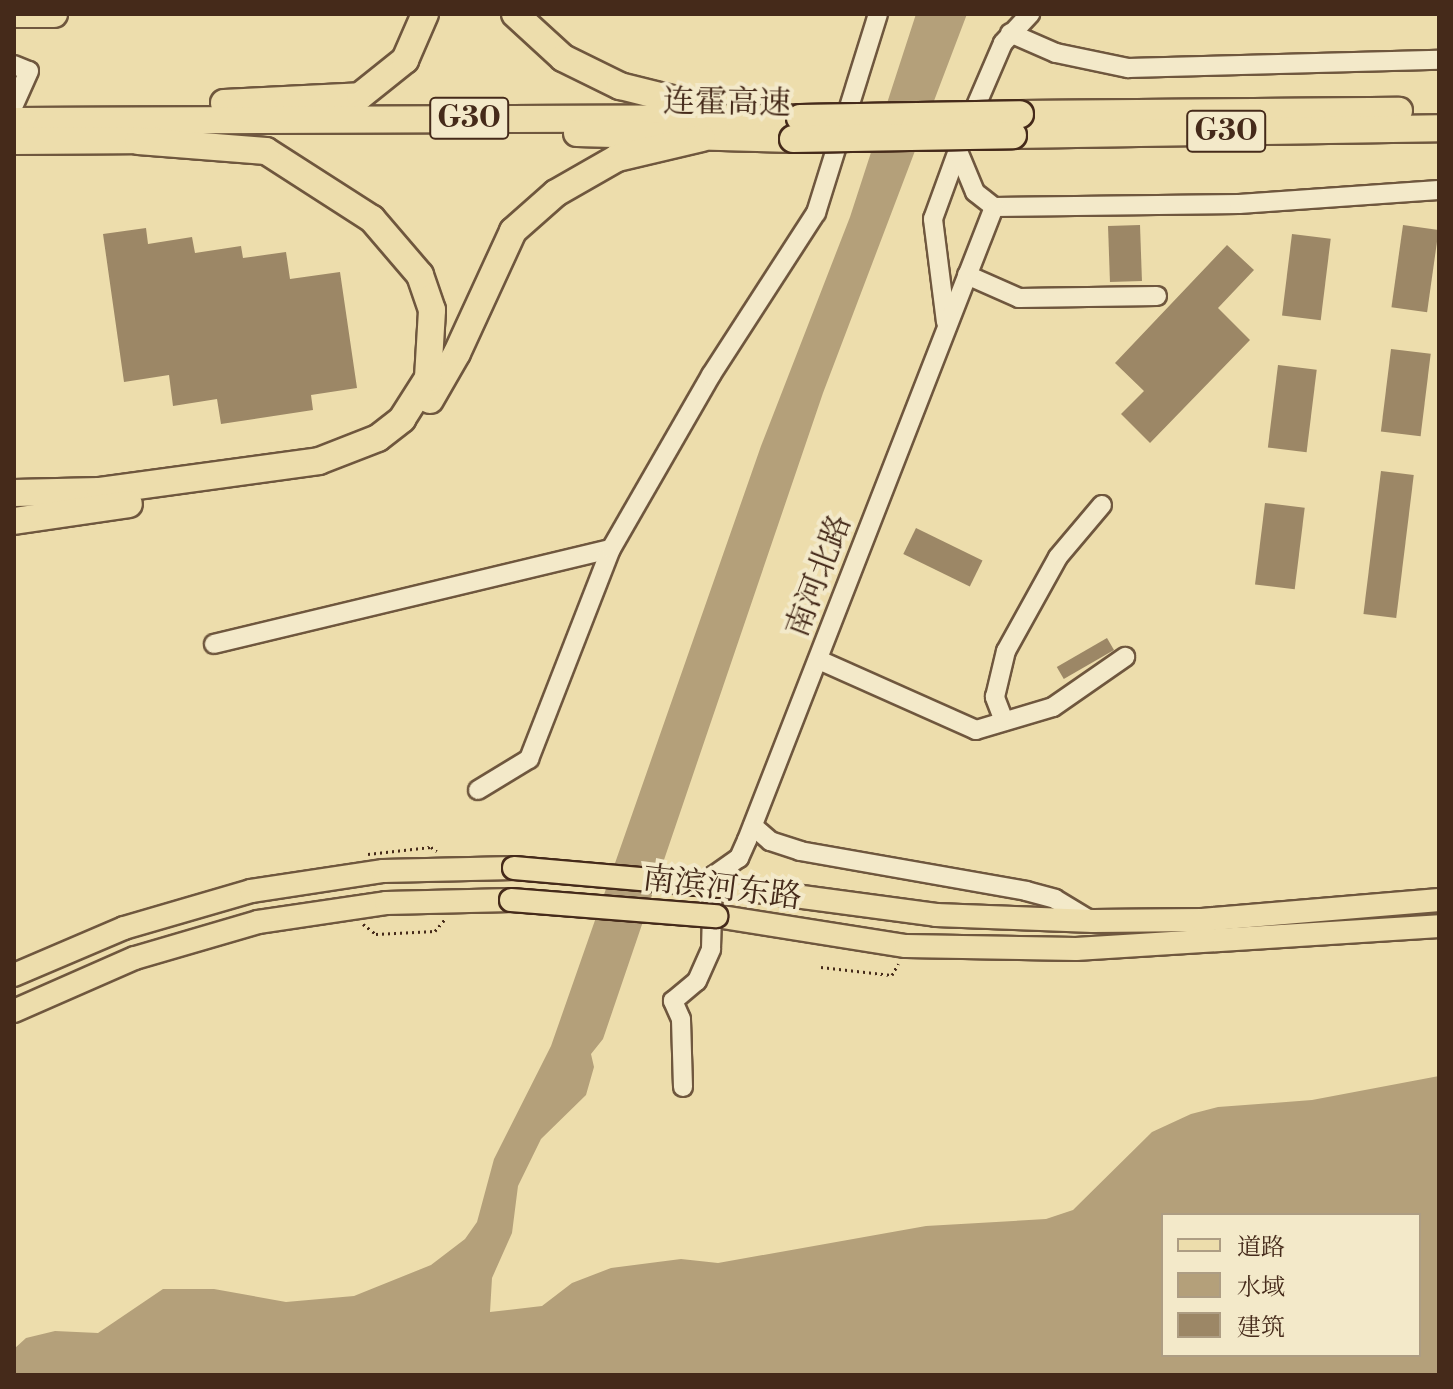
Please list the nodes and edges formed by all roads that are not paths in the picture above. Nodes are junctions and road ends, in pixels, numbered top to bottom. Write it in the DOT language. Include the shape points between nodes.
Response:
graph roads {
  1 [pos="14,14"];
  2 [pos="54,14"];
  3 [pos="425,14"];
  4 [pos="515,14"];
  5 [pos="878,14"];
  6 [pos="1030,14"];
  7 [pos="1010,33"];
  8 [pos="1439,60"];
  9 [pos="14,65"];
  10 [pos="14,104"];
  11 [pos="1439,110"];
  12 [pos="742,117"];
  13 [pos="14,118"];
  14 [pos="140,123"];
  15 [pos="1016,125"];
  16 [pos="796,128"];
  17 [pos="1439,128"];
  18 [pos="702,138"];
  19 [pos="14,141"];
  20 [pos="958,151"];
  21 [pos="1439,190"];
  22 [pos="994,207"];
  23 [pos="967,275"];
  24 [pos="1157,296"];
  25 [pos="945,333"];
  26 [pos="14,493"];
  27 [pos="1102,505"];
  28 [pos="14,521"];
  29 [pos="611,549"];
  30 [pos="214,644"];
  31 [pos="1125,657"];
  32 [pos="819,660"];
  33 [pos="1004,721"];
  34 [pos="478,790"];
  35 [pos="750,833"];
  36 [pos="1439,900"];
  37 [pos="1093,921"];
  38 [pos="1439,926"];
  39 [pos="14,975"];
  40 [pos="14,1011"];
  41 [pos="683,1087"];
  1 -- 2 [label="highway"];
  3 -- 14 [label="highway" via="405,60 360,96"];
  4 -- 12 [label="highway" via="563,58 620,86"];
  5 -- 29 [label="street" via="816,213 711,375"];
  6 -- 7 [label="street, 南河北路"];
  7 -- 8 [label="street" via="1056,53 1128,68"];
  7 -- 20 [label="street, 南河北路"];
  9 -- 10 [label="street" via="29,71"];
  11 -- 15 [label="highway, 连霍高速 / G30"];
  12 -- 14 [label="highway, 连霍高速 / G30"];
  12 -- 16 [label="highway, 连霍高速 / G30"];
  13 -- 14 [label="highway"];
  14 -- 18 [label="highway, 连霍高速 / G30"];
  14 -- 19 [label="highway, 连霍高速 / G30"];
  14 -- 26 [label="highway" via="266,151 372,219 420,275 432,310 428,378 402,419 378,438 319,461 100,491"];
  15 -- 16 [label="highway, 连霍高速 / G30, bridge"];
  15 -- 17 [label="highway, 连霍高速 / G30"];
  16 -- 18 [label="highway, 连霍高速 / G30"];
  18 -- 28 [label="highway" via="617,158 556,193 513,231 432,397 371,462 298,481"];
  20 -- 22 [label="street" via="975,192"];
  20 -- 25 [label="street, 南河北路" via="933,219"];
  21 -- 22 [label="street" via="1239,204"];
  22 -- 23 [label="street, 南河北路"];
  23 -- 24 [label="street" via="1019,298"];
  23 -- 25 [label="street, 南河北路"];
  25 -- 32 [label="street, 南河北路"];
  27 -- 33 [label="street" via="1058,557 1006,651 995,697"];
  29 -- 30 [label="street"];
  29 -- 34 [label="street" via="529,759"];
  31 -- 33 [label="street" via="1053,707"];
  32 -- 33 [label="street" via="976,730"];
  32 -- 35 [label="street, 南河北路"];
  35 -- 37 [label="street" via="800,851 1026,891 1055,899"];
  35 -- 41 [label="street, 南河北路" via="739,858 713,876 711,949 697,981 673,1001 681,1019"];
  36 -- 37 [label="main road, 南滨河东路" via="1202,920"];
  37 -- 39 [label="main road, 南滨河东路, bridge" via="936,915 720,886 514,868 383,871 251,891 124,928"];
  38 -- 40 [label="main road, 南滨河东路, bridge" via="1199,945 906,946 716,916 461,900 343,908 175,945"];
}
